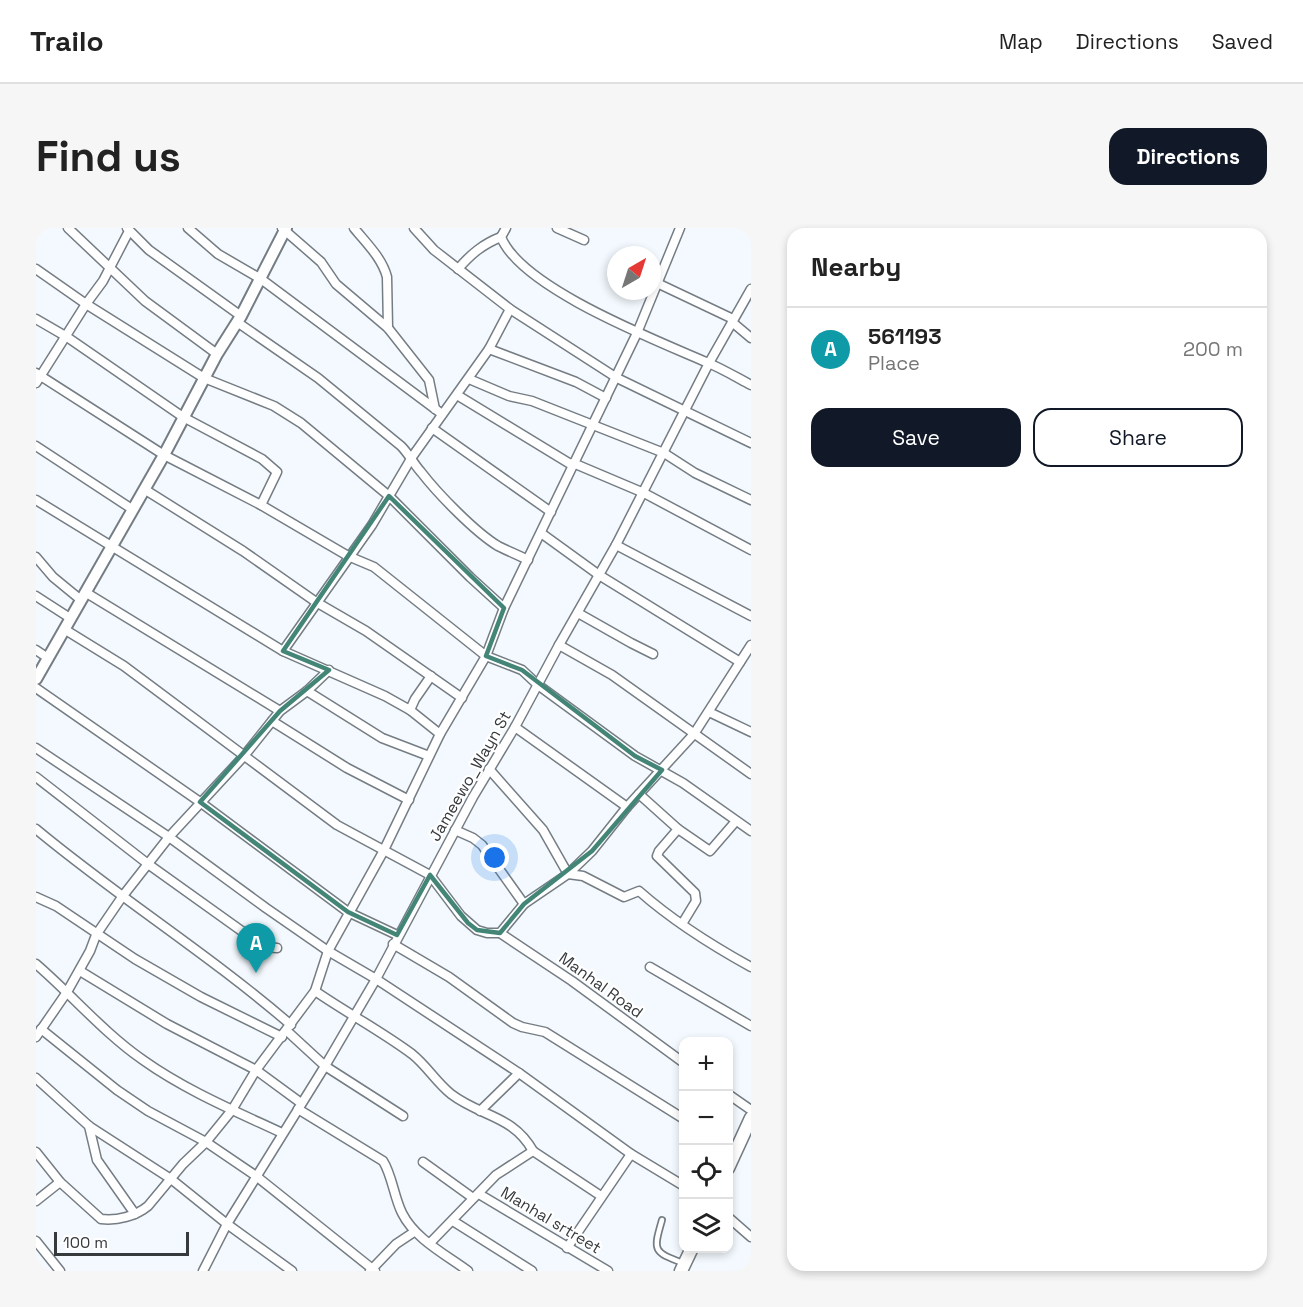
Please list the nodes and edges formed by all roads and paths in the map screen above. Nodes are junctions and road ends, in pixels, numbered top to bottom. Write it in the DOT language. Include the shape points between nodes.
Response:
graph roads {
  1 [pos="68,228"];
  2 [pos="188,228"];
  3 [pos="354,228"];
  4 [pos="414,228"];
  5 [pos="506,228"];
  6 [pos="557,228"];
  7 [pos="680,228"];
  8 [pos="285,229"];
  9 [pos="128,230"];
  10 [pos="501,237"];
  11 [pos="584,240"];
  12 [pos="110,268"];
  13 [pos="36,269"];
  14 [pos="458,269"];
  15 [pos="661,273"];
  16 [pos="261,279"];
  17 [pos="661,285"];
  18 [pos="751,288"];
  19 [pos="650,300"];
  20 [pos="86,304"];
  21 [pos="510,309"];
  22 [pos="36,319"];
  23 [pos="239,319"];
  24 [pos="732,320"];
  25 [pos="388,328"];
  26 [pos="637,333"];
  27 [pos="67,337"];
  28 [pos="751,338"];
  29 [pos="489,349"];
  30 [pos="217,354"];
  31 [pos="709,363"];
  32 [pos="38,377"];
  33 [pos="204,378"];
  34 [pos="617,378"];
  35 [pos="468,380"];
  36 [pos="751,385"];
  37 [pos="457,395"];
  38 [pos="606,398"];
  39 [pos="439,411"];
  40 [pos="685,411"];
  41 [pos="183,417"];
  42 [pos="593,426"];
  43 [pos="432,428"];
  44 [pos="751,443"];
  45 [pos="36,446"];
  46 [pos="664,453"];
  47 [pos="164,455"];
  48 [pos="412,457"];
  49 [pos="573,464"];
  50 [pos="144,489"];
  51 [pos="644,493"];
  52 [pos="389,496"];
  53 [pos="36,500"];
  54 [pos="751,500"];
  55 [pos="261,506"];
  56 [pos="132,509"];
  57 [pos="551,512"];
  58 [pos="541,532"];
  59 [pos="112,545"];
  60 [pos="616,545"];
  61 [pos="751,549"];
  62 [pos="348,556"];
  63 [pos="36,557"];
  64 [pos="528,560"];
  65 [pos="599,574"];
  66 [pos="36,596"];
  67 [pos="83,596"];
  68 [pos="316,602"];
  69 [pos="504,608"];
  70 [pos="578,613"];
  71 [pos="751,616"];
  72 [pos="70,618"];
  73 [pos="64,629"];
  74 [pos="559,645"];
  75 [pos="751,645"];
  76 [pos="36,650"];
  77 [pos="283,651"];
  78 [pos="653,654"];
  79 [pos="486,656"];
  80 [pos="48,658"];
  81 [pos="740,662"];
  82 [pos="329,670"];
  83 [pos="431,676"];
  84 [pos="36,679"];
  85 [pos="538,685"];
  86 [pos="36,688"];
  87 [pos="307,692"];
  88 [pos="462,698"];
  89 [pos="410,710"];
  90 [pos="280,711"];
  91 [pos="709,712"];
  92 [pos="272,721"];
  93 [pos="516,727"];
  94 [pos="751,732"];
  95 [pos="440,734"];
  96 [pos="694,734"];
  97 [pos="36,748"];
  98 [pos="244,756"];
  99 [pos="429,756"];
  100 [pos="489,769"];
  101 [pos="662,770"];
  102 [pos="751,774"];
  103 [pos="36,777"];
  104 [pos="639,794"];
  105 [pos="409,800"];
  106 [pos="200,802"];
  107 [pos="627,807"];
  108 [pos="736,821"];
  109 [pos="678,829"];
  110 [pos="36,830"];
  111 [pos="455,830"];
  112 [pos="751,831"];
  113 [pos="169,837"];
  114 [pos="383,852"];
  115 [pos="148,864"];
  116 [pos="568,874"];
  117 [pos="430,875"];
  118 [pos="36,897"];
  119 [pos="122,897"];
  120 [pos="524,904"];
  121 [pos="348,912"];
  122 [pos="682,924"];
  123 [pos="500,933"];
  124 [pos="96,935"];
  125 [pos="395,939"];
  126 [pos="277,948"];
  127 [pos="328,951"];
  128 [pos="36,964"];
  129 [pos="751,967"];
  130 [pos="650,968"];
  131 [pos="80,971"];
  132 [pos="376,979"];
  133 [pos="315,991"];
  134 [pos="67,992"];
  135 [pos="353,1017"];
  136 [pos="751,1026"];
  137 [pos="287,1031"];
  138 [pos="38,1033"];
  139 [pos="679,1059"];
  140 [pos="325,1066"];
  141 [pos="256,1070"];
  142 [pos="519,1073"];
  143 [pos="36,1078"];
  144 [pos="733,1097"];
  145 [pos="300,1106"];
  146 [pos="232,1110"];
  147 [pos="751,1110"];
  148 [pos="480,1111"];
  149 [pos="403,1116"];
  150 [pos="679,1116"];
  151 [pos="751,1118"];
  152 [pos="88,1126"];
  153 [pos="282,1133"];
  154 [pos="206,1142"];
  155 [pos="733,1148"];
  156 [pos="533,1151"];
  157 [pos="36,1152"];
  158 [pos="632,1155"];
  159 [pos="423,1162"];
  160 [pos="255,1176"];
  161 [pos="171,1179"];
  162 [pos="60,1182"];
  163 [pos="679,1183"];
  164 [pos="476,1196"];
  165 [pos="601,1196"];
  166 [pos="36,1201"];
  167 [pos="135,1214"];
  168 [pos="662,1220"];
  169 [pos="453,1221"];
  170 [pos="733,1221"];
  171 [pos="226,1224"];
  172 [pos="414,1232"];
  173 [pos="751,1237"];
  174 [pos="36,1240"];
  175 [pos="430,1243"];
  176 [pos="567,1248"];
  177 [pos="690,1253"];
  178 [pos="683,1267"];
  179 [pos="372,1270"];
  180 [pos="60,1271"];
  181 [pos="203,1271"];
  182 [pos="292,1271"];
  183 [pos="468,1271"];
  184 [pos="532,1271"];
  185 [pos="608,1271"];
  1 -- 12 [label="street"];
  2 -- 16 [label="street" via="218,254"];
  3 -- 25 [label="street" via="385,269"];
  4 -- 14 [label="street"];
  5 -- 10 [label="street"];
  6 -- 11 [label="street"];
  7 -- 15 [label="street"];
  8 -- 16 [label="street"];
  8 -- 25 [label="street" via="321,262 336,285"];
  9 -- 12 [label="street"];
  9 -- 23 [label="street"];
  10 -- 14 [label="street" via="485,244"];
  10 -- 26 [label="street" via="529,270 576,303"];
  12 -- 20 [label="street"];
  12 -- 30 [label="street" via="145,301"];
  13 -- 20 [label="street"];
  14 -- 21 [label="street"];
  16 -- 23 [label="street"];
  16 -- 39 [label="street"];
  17 -- 24 [label="street"];
  18 -- 24 [label="street, Jameewo_Wayn St"];
  19 -- 26 [label="street"];
  20 -- 27 [label="street"];
  20 -- 33 [label="street"];
  21 -- 29 [label="street"];
  21 -- 34 [label="street"];
  22 -- 27 [label="street"];
  23 -- 30 [label="street"];
  23 -- 48 [label="street" via="318,378"];
  24 -- 28 [label="street"];
  24 -- 31 [label="street, Jameewo_Wayn St"];
  25 -- 39 [label="street" via="429,381"];
  26 -- 31 [label="street"];
  26 -- 34 [label="street"];
  27 -- 32 [label="street"];
  27 -- 41 [label="street"];
  29 -- 35 [label="street"];
  29 -- 38 [label="street" via="576,382"];
  30 -- 33 [label="street"];
  31 -- 36 [label="street"];
  31 -- 40 [label="street, Jameewo_Wayn St"];
  32 -- 47 [label="street"];
  33 -- 41 [label="street"];
  33 -- 52 [label="street" via="274,406 301,423"];
  34 -- 38 [label="street"];
  34 -- 40 [label="street"];
  35 -- 37 [label="street"];
  35 -- 42 [label="street"];
  37 -- 39 [label="street"];
  37 -- 49 [label="street"];
  38 -- 42 [label="street"];
  39 -- 43 [label="street"];
  40 -- 44 [label="street"];
  40 -- 46 [label="street, Jameewo_Wayn St"];
  41 -- 47 [label="street"];
  41 -- 55 [label="street" via="262,459 277,472"];
  42 -- 46 [label="street"];
  42 -- 49 [label="street"];
  43 -- 48 [label="street"];
  43 -- 57 [label="street"];
  45 -- 56 [label="street"];
  46 -- 51 [label="street, Jameewo_Wayn St"];
  46 -- 54 [label="street"];
  47 -- 50 [label="street"];
  47 -- 55 [label="street"];
  48 -- 52 [label="street"];
  48 -- 64 [label="street" via="419,471 478,531"];
  49 -- 51 [label="street"];
  49 -- 57 [label="street"];
  50 -- 56 [label="street"];
  50 -- 68 [label="street"];
  51 -- 60 [label="street, Jameewo_Wayn St"];
  51 -- 61 [label="street"];
  52 -- 62 [label="street"];
  52 -- 69 [label="street"];
  53 -- 59 [label="street"];
  55 -- 62 [label="street"];
  56 -- 59 [label="street"];
  57 -- 58 [label="street"];
  58 -- 64 [label="street"];
  58 -- 65 [label="street"];
  59 -- 67 [label="street"];
  59 -- 77 [label="street"];
  60 -- 65 [label="street, Jameewo_Wayn St"];
  60 -- 71 [label="street"];
  62 -- 68 [label="street"];
  62 -- 79 [label="street" via="374,567"];
  63 -- 67 [label="street" via="53,577"];
  64 -- 69 [label="street"];
  65 -- 70 [label="street, Jameewo_Wayn St"];
  65 -- 81 [label="street"];
  66 -- 72 [label="street"];
  67 -- 72 [label="street"];
  67 -- 90 [label="street"];
  68 -- 77 [label="street"];
  68 -- 83 [label="street"];
  69 -- 79 [label="street"];
  70 -- 74 [label="street, Jameewo_Wayn St"];
  70 -- 78 [label="street"];
  72 -- 73 [label="street"];
  73 -- 80 [label="street"];
  73 -- 98 [label="street" via="124,666"];
  74 -- 85 [label="street, Jameewo_Wayn St"];
  74 -- 96 [label="street" via="612,675"];
  75 -- 81 [label="street"];
  76 -- 80 [label="street"];
  77 -- 82 [label="street"];
  79 -- 85 [label="street" via="522,670"];
  79 -- 88 [label="street"];
  80 -- 84 [label="street"];
  81 -- 91 [label="street"];
  82 -- 87 [label="street"];
  82 -- 89 [label="street"];
  83 -- 88 [label="street"];
  83 -- 89 [label="street"];
  85 -- 93 [label="street, Jameewo_Wayn St"];
  85 -- 101 [label="street" via="635,756"];
  86 -- 106 [label="street"];
  87 -- 90 [label="street"];
  87 -- 99 [label="street" via="382,738"];
  88 -- 95 [label="street"];
  89 -- 95 [label="street"];
  90 -- 92 [label="street"];
  91 -- 94 [label="street"];
  91 -- 96 [label="street"];
  92 -- 98 [label="street"];
  92 -- 105 [label="street" via="347,768"];
  93 -- 100 [label="street, Jameewo_Wayn St"];
  93 -- 107 [label="street"];
  95 -- 99 [label="street"];
  96 -- 101 [label="street"];
  96 -- 102 [label="street"];
  97 -- 113 [label="street"];
  98 -- 106 [label="street"];
  98 -- 114 [label="street" via="337,825"];
  99 -- 105 [label="street"];
  100 -- 111 [label="street, Jameewo_Wayn St"];
  100 -- 116 [label="street" via="543,830"];
  101 -- 104 [label="street"];
  101 -- 108 [label="street"];
  103 -- 115 [label="street"];
  104 -- 107 [label="street"];
  104 -- 109 [label="street"];
  105 -- 114 [label="street"];
  106 -- 113 [label="street"];
  106 -- 121 [label="street"];
  107 -- 116 [label="street"];
  108 -- 109 [label="street" via="710,851"];
  108 -- 112 [label="street"];
  109 -- 122 [label="street" via="657,856 695,893 696,901"];
  110 -- 119 [label="street"];
  111 -- 117 [label="street, Jameewo_Wayn St"];
  111 -- 120 [label="street" via="482,846"];
  113 -- 115 [label="street"];
  113 -- 127 [label="street"];
  114 -- 117 [label="street"];
  114 -- 121 [label="street"];
  115 -- 119 [label="street"];
  115 -- 126 [label="street" via="264,947"];
  116 -- 120 [label="street"];
  116 -- 122 [label="street" via="583,876 624,897 639,891"];
  117 -- 123 [label="street, Manhal Road" via="477,930"];
  117 -- 125 [label="street, Jameewo_Wayn St"];
  118 -- 124 [label="street" via="56,906"];
  119 -- 124 [label="street"];
  119 -- 137 [label="street" via="235,978"];
  120 -- 123 [label="street"];
  121 -- 125 [label="street"];
  121 -- 127 [label="street"];
  122 -- 129 [label="street"];
  123 -- 139 [label="street, Manhal Road"];
  124 -- 131 [label="street"];
  124 -- 137 [label="street" via="226,1011"];
  125 -- 132 [label="street, Jameewo_Wayn St"];
  125 -- 150 [label="street" via="513,1023 545,1032"];
  127 -- 132 [label="street"];
  127 -- 133 [label="street"];
  128 -- 134 [label="street"];
  130 -- 136 [label="street"];
  131 -- 134 [label="street"];
  131 -- 141 [label="street" via="167,1024"];
  132 -- 135 [label="street, Jameewo_Wayn St"];
  132 -- 142 [label="street"];
  133 -- 135 [label="street"];
  133 -- 137 [label="street"];
  134 -- 138 [label="street"];
  134 -- 146 [label="street" via="141,1059"];
  135 -- 140 [label="street, Jameewo_Wayn St"];
  135 -- 148 [label="street" via="414,1056 452,1095"];
  137 -- 140 [label="street"];
  137 -- 141 [label="street"];
  138 -- 154 [label="street" via="148,1111"];
  140 -- 145 [label="street, Jameewo_Wayn St"];
  140 -- 149 [label="street"];
  141 -- 145 [label="street"];
  141 -- 146 [label="street"];
  142 -- 148 [label="street"];
  142 -- 158 [label="street"];
  143 -- 152 [label="street"];
  144 -- 147 [label="street"];
  145 -- 153 [label="street, Jameewo_Wayn St"];
  145 -- 172 [label="street" via="383,1161 402,1214"];
  146 -- 153 [label="street"];
  146 -- 154 [label="street"];
  148 -- 156 [label="street" via="516,1129"];
  151 -- 155 [label="main road"];
  152 -- 161 [label="street"];
  152 -- 167 [label="street" via="97,1160"];
  153 -- 160 [label="street, Jameewo_Wayn St"];
  154 -- 160 [label="street"];
  154 -- 161 [label="street"];
  156 -- 164 [label="street" via="504,1168"];
  156 -- 165 [label="street"];
  157 -- 162 [label="street"];
  158 -- 163 [label="street"];
  158 -- 165 [label="street"];
  159 -- 164 [label="street, Manhal srtreet"];
  160 -- 171 [label="street, Jameewo_Wayn St"];
  160 -- 179 [label="street"];
  161 -- 167 [label="street" via="148,1206"];
  161 -- 171 [label="street"];
  162 -- 166 [label="street"];
  162 -- 167 [label="street" via="101,1219"];
  164 -- 169 [label="street"];
  164 -- 176 [label="street, Manhal srtreet"];
  165 -- 176 [label="street"];
  168 -- 178 [label="lane" via="657,1251"];
  169 -- 175 [label="street"];
  169 -- 184 [label="street"];
  170 -- 173 [label="street"];
  171 -- 181 [label="street, Jameewo_Wayn St"];
  171 -- 182 [label="street"];
  172 -- 175 [label="street"];
  172 -- 179 [label="street"];
  174 -- 180 [label="street"];
  175 -- 183 [label="street"];
  176 -- 185 [label="street, Manhal srtreet"];
  177 -- 178 [label="main road"];
}
